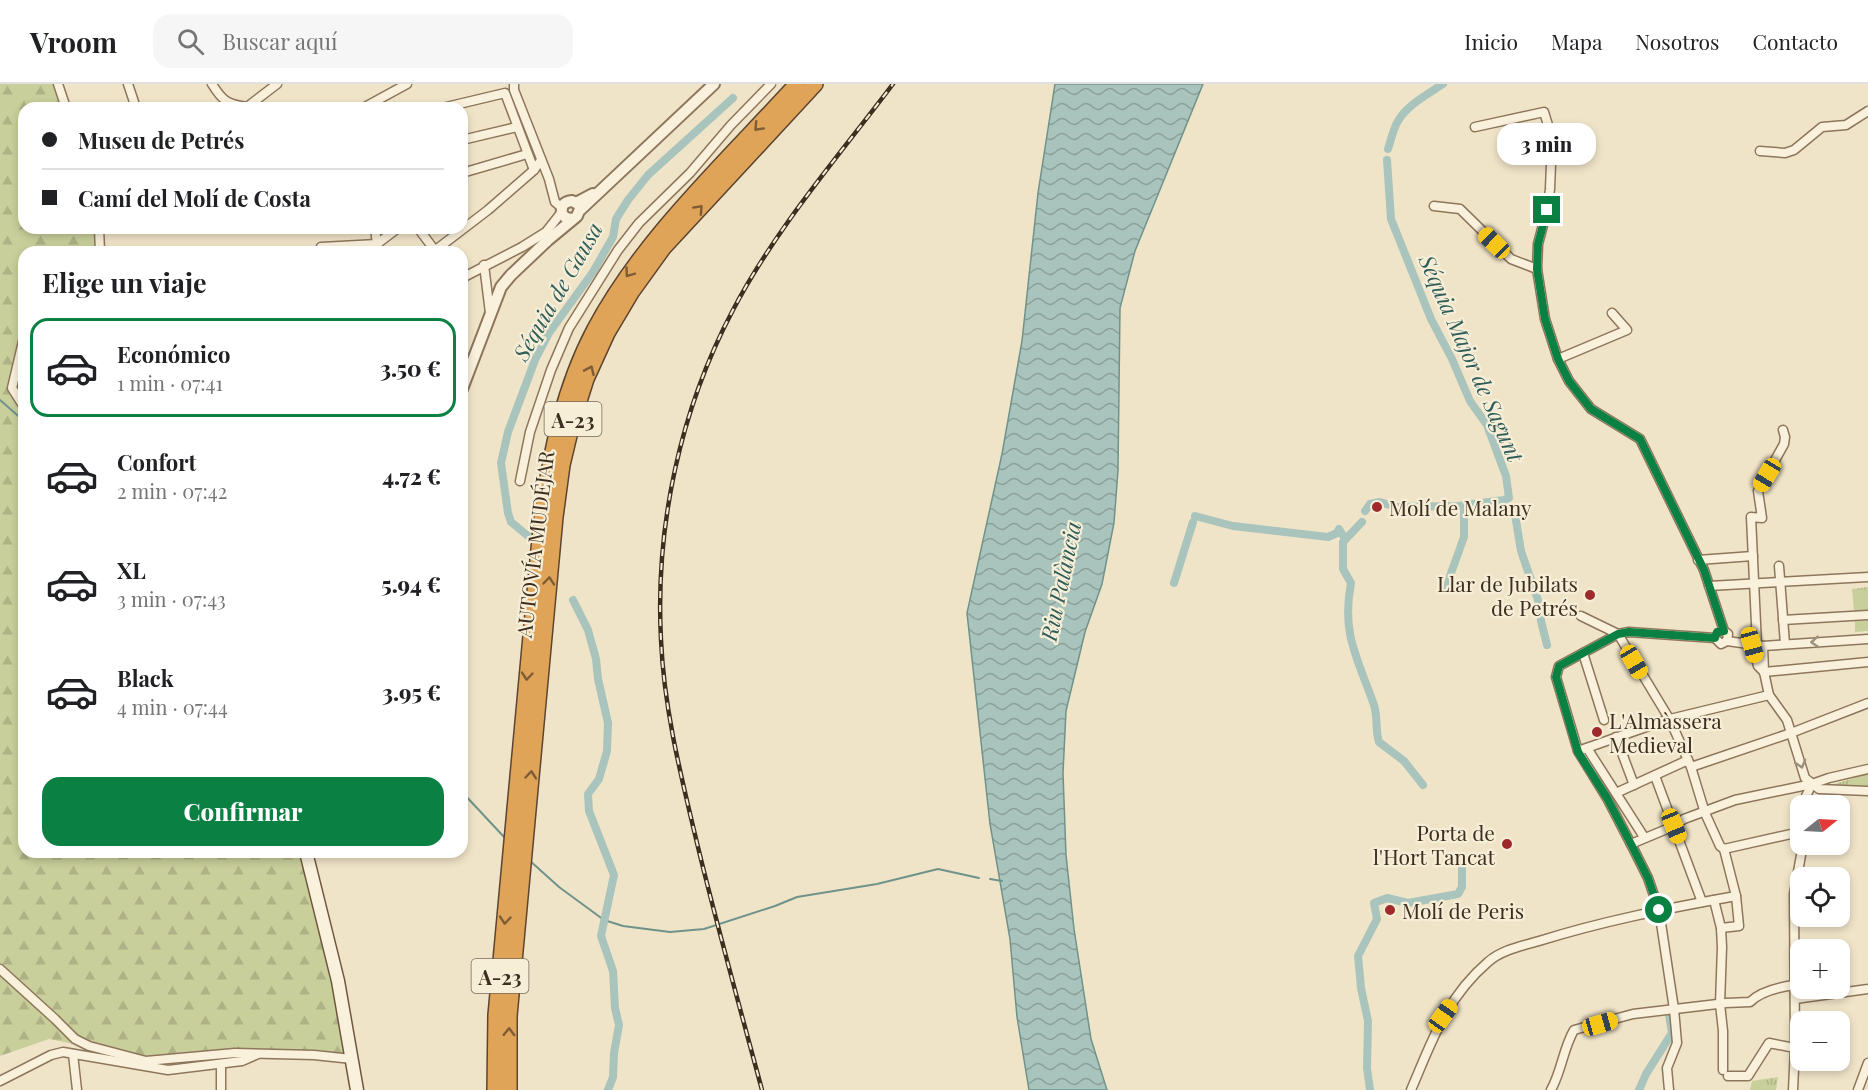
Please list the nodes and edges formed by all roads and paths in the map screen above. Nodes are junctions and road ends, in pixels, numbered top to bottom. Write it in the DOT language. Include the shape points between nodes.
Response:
graph roads {
  1 [pos="58,84"];
  2 [pos="128,84"];
  3 [pos="212,84"];
  4 [pos="277,84"];
  5 [pos="407,84"];
  6 [pos="514,84"];
  7 [pos="714,84"];
  8 [pos="771,84"];
  9 [pos="797,84"];
  10 [pos="815,84"];
  11 [pos="64,102"];
  12 [pos="134,102"];
  13 [pos="227,102"];
  14 [pos="254,102"];
  15 [pos="374,102"];
  16 [pos="467,102"];
  17 [pos="1868,111"];
  18 [pos="517,127"];
  19 [pos="1475,127"];
  20 [pos="468,139"];
  21 [pos="1760,152"];
  22 [pos="527,154"];
  23 [pos="541,160"];
  24 [pos="534,170"];
  25 [pos="468,171"];
  26 [pos="1434,207"];
  27 [pos="568,210"];
  28 [pos="468,225"];
  29 [pos="392,234"];
  30 [pos="457,234"];
  31 [pos="379,246"];
  32 [pos="441,246"];
  33 [pos="484,266"];
  34 [pos="1537,269"];
  35 [pos="468,275"];
  36 [pos="1612,313"];
  37 [pos="490,315"];
  38 [pos="1558,359"];
  39 [pos="18,362"];
  40 [pos="468,373"];
  41 [pos="18,398"];
  42 [pos="1783,430"];
  43 [pos="520,481"];
  44 [pos="1753,556"];
  45 [pos="1698,560"];
  46 [pos="1779,566"];
  47 [pos="1868,577"];
  48 [pos="1781,583"];
  49 [pos="1753,585"];
  50 [pos="1709,586"];
  51 [pos="1868,615"];
  52 [pos="1581,616"];
  53 [pos="1783,620"];
  54 [pos="1724,631"];
  55 [pos="1618,634"];
  56 [pos="1715,638"];
  57 [pos="1868,639"];
  58 [pos="1727,642"];
  59 [pos="1785,644"];
  60 [pos="1757,645"];
  61 [pos="1583,653"];
  62 [pos="1868,662"];
  63 [pos="1764,672"];
  64 [pos="1769,695"];
  65 [pos="1868,703"];
  66 [pos="1604,720"];
  67 [pos="1670,720"];
  68 [pos="1791,732"];
  69 [pos="1616,737"];
  70 [pos="1587,748"];
  71 [pos="1578,752"];
  72 [pos="1689,763"];
  73 [pos="1868,769"];
  74 [pos="1655,776"];
  75 [pos="1837,776"];
  76 [pos="1812,784"];
  77 [pos="1634,785"];
  78 [pos="1838,790"];
  79 [pos="1868,791"];
  80 [pos="1616,793"];
  81 [pos="1806,795"];
  82 [pos="1705,811"];
  83 [pos="1674,826"];
  84 [pos="1790,834"];
  85 [pos="1644,837"];
  86 [pos="1631,844"];
  87 [pos="1724,849"];
  88 [pos="1801,855"];
  89 [pos="307,858"];
  90 [pos="516,864"];
  91 [pos="1736,896"];
  92 [pos="1714,900"];
  93 [pos="1702,902"];
  94 [pos="1659,910"];
  95 [pos="1720,928"];
  96 [pos="1794,939"];
  97 [pos="0,969"];
  98 [pos="1790,986"];
  99 [pos="1868,989"];
  100 [pos="1850,991"];
  101 [pos="1795,999"];
  102 [pos="1720,1004"];
  103 [pos="1674,1009"];
  104 [pos="1795,1011"];
  105 [pos="1790,1047"];
  106 [pos="73,1054"];
  107 [pos="259,1054"];
  108 [pos="352,1059"];
  109 [pos="1868,1063"];
  110 [pos="221,1064"];
  111 [pos="1793,1071"];
  112 [pos="0,1081"];
  113 [pos="77,1090"];
  114 [pos="221,1090"];
  115 [pos="357,1090"];
  116 [pos="495,1090"];
  117 [pos="509,1090"];
  118 [pos="1410,1090"];
  119 [pos="1551,1090"];
  120 [pos="1669,1090"];
  121 [pos="1792,1090"];
  122 [pos="1858,1090"];
  1 -- 11 [label="street"];
  2 -- 12 [label="street"];
  3 -- 13 [label="street"];
  4 -- 14 [label="street"];
  5 -- 15 [label="street"];
  6 -- 23 [label="street"];
  7 -- 27 [label="street" via="604,188"];
  8 -- 43 [label="street" via="618,250 569,328 551,370 530,432"];
  9 -- 90 [label="highway, AUTOVÍA MUDÉJAR / A-23, one-way" via="652,242 594,330 574,375 549,465 542,517 514,818"];
  90 -- 10 [label="highway, AUTOVÍA MUDÉJAR / A-23, one-way" via="525,833 562,465 586,379 632,291 663,248"];
  16 -- 18 [label="street" via="505,93"];
  17 -- 21 [label="street" via="1846,125 1822,126 1794,150"];
  18 -- 20 [label="street"];
  18 -- 22 [label="street"];
  19 -- 34 [label="street" via="1544,112 1551,132 1550,189 1538,244"];
  22 -- 24 [label="street"];
  22 -- 25 [label="street"];
  23 -- 24 [label="street"];
  23 -- 27 [label="street"];
  24 -- 28 [label="street"];
  26 -- 34 [label="street" via="1460,209 1511,259"];
  27 -- 33 [label="street" via="546,232"];
  27 -- 37 [label="street" via="548,240 501,287"];
  29 -- 31 [label="street"];
  30 -- 32 [label="street"];
  33 -- 35 [label="street"];
  33 -- 37 [label="street"];
  34 -- 38 [label="street" via="1545,319"];
  36 -- 38 [label="street" via="1627,330"];
  37 -- 40 [label="street"];
  38 -- 45 [label="street" via="1591,409 1640,439"];
  39 -- 41 [label="street" via="12,388"];
  42 -- 44 [label="street" via="1784,444 1758,491 1762,518 1751,517"];
  44 -- 45 [label="street"];
  44 -- 49 [label="street"];
  45 -- 50 [label="street"];
  46 -- 48 [label="street"];
  47 -- 48 [label="street"];
  48 -- 49 [label="street"];
  48 -- 53 [label="street"];
  49 -- 50 [label="street"];
  49 -- 60 [label="street"];
  50 -- 54 [label="street"];
  51 -- 53 [label="street"];
  52 -- 55 [label="street"];
  53 -- 59 [label="street"];
  54 -- 56 [label="street" via="1717,632"];
  54 -- 58 [label="street" via="1728,634"];
  55 -- 56 [label="street"];
  55 -- 61 [label="street"];
  55 -- 67 [label="street"];
  56 -- 58 [label="street" via="1719,643"];
  57 -- 59 [label="street, one-way"];
  58 -- 60 [label="street"];
  59 -- 60 [label="street"];
  60 -- 63 [label="street"];
  61 -- 66 [label="street"];
  61 -- 71 [label="street" via="1559,666 1556,677"];
  62 -- 63 [label="street"];
  63 -- 64 [label="street"];
  64 -- 67 [label="street"];
  64 -- 68 [label="street"];
  65 -- 68 [label="street"];
  67 -- 69 [label="street"];
  67 -- 72 [label="street"];
  68 -- 72 [label="street"];
  68 -- 76 [label="street, one-way" via="1805,778"];
  69 -- 70 [label="street"];
  69 -- 77 [label="street"];
  70 -- 71 [label="street"];
  70 -- 80 [label="street"];
  71 -- 86 [label="street"];
  72 -- 74 [label="street"];
  72 -- 82 [label="street"];
  73 -- 75 [label="street"];
  74 -- 77 [label="street"];
  74 -- 83 [label="street"];
  75 -- 76 [label="street"];
  75 -- 78 [label="street"];
  76 -- 78 [label="street" via="1819,789"];
  76 -- 81 [label="street"];
  76 -- 82 [label="street"];
  77 -- 80 [label="street"];
  78 -- 79 [label="street"];
  80 -- 85 [label="street"];
  82 -- 83 [label="street"];
  82 -- 87 [label="street"];
  83 -- 85 [label="street"];
  83 -- 93 [label="street"];
  84 -- 87 [label="street"];
  85 -- 86 [label="street"];
  86 -- 94 [label="street"];
  87 -- 91 [label="street"];
  88 -- 96 [label="street" via="1794,894"];
  89 -- 108 [label="main road" via="338,981"];
  90 -- 116 [label="highway, AUTOVÍA MUDÉJAR / A-23, one-way" via="496,1015"];
  117 -- 90 [label="highway, AUTOVÍA MUDÉJAR / A-23, one-way"];
  91 -- 92 [label="street"];
  91 -- 95 [label="street" via="1739,926"];
  92 -- 93 [label="street"];
  92 -- 95 [label="street"];
  93 -- 94 [label="street"];
  94 -- 103 [label="street"];
  94 -- 118 [label="street" via="1574,930 1490,960 1462,988 1443,1016"];
  95 -- 102 [label="street"];
  97 -- 107 [label="street" via="75,1039 89,1046 146,1061"];
  98 -- 102 [label="street" via="1750,1002"];
  99 -- 100 [label="street"];
  101 -- 104 [label="street"];
  102 -- 103 [label="street"];
  102 -- 105 [label="street" via="1726,1073 1748,1076 1769,1043"];
  103 -- 119 [label="street" via="1633,1014 1574,1029"];
  103 -- 120 [label="street" via="1677,1043 1667,1068"];
  106 -- 110 [label="street" via="168,1070"];
  106 -- 112 [label="street" via="51,1054"];
  106 -- 113 [label="street"];
  107 -- 108 [label="street"];
  107 -- 110 [label="street"];
  108 -- 115 [label="main road"];
  109 -- 122 [label="street"];
  110 -- 114 [label="street"];
  111 -- 121 [label="street"];
}
